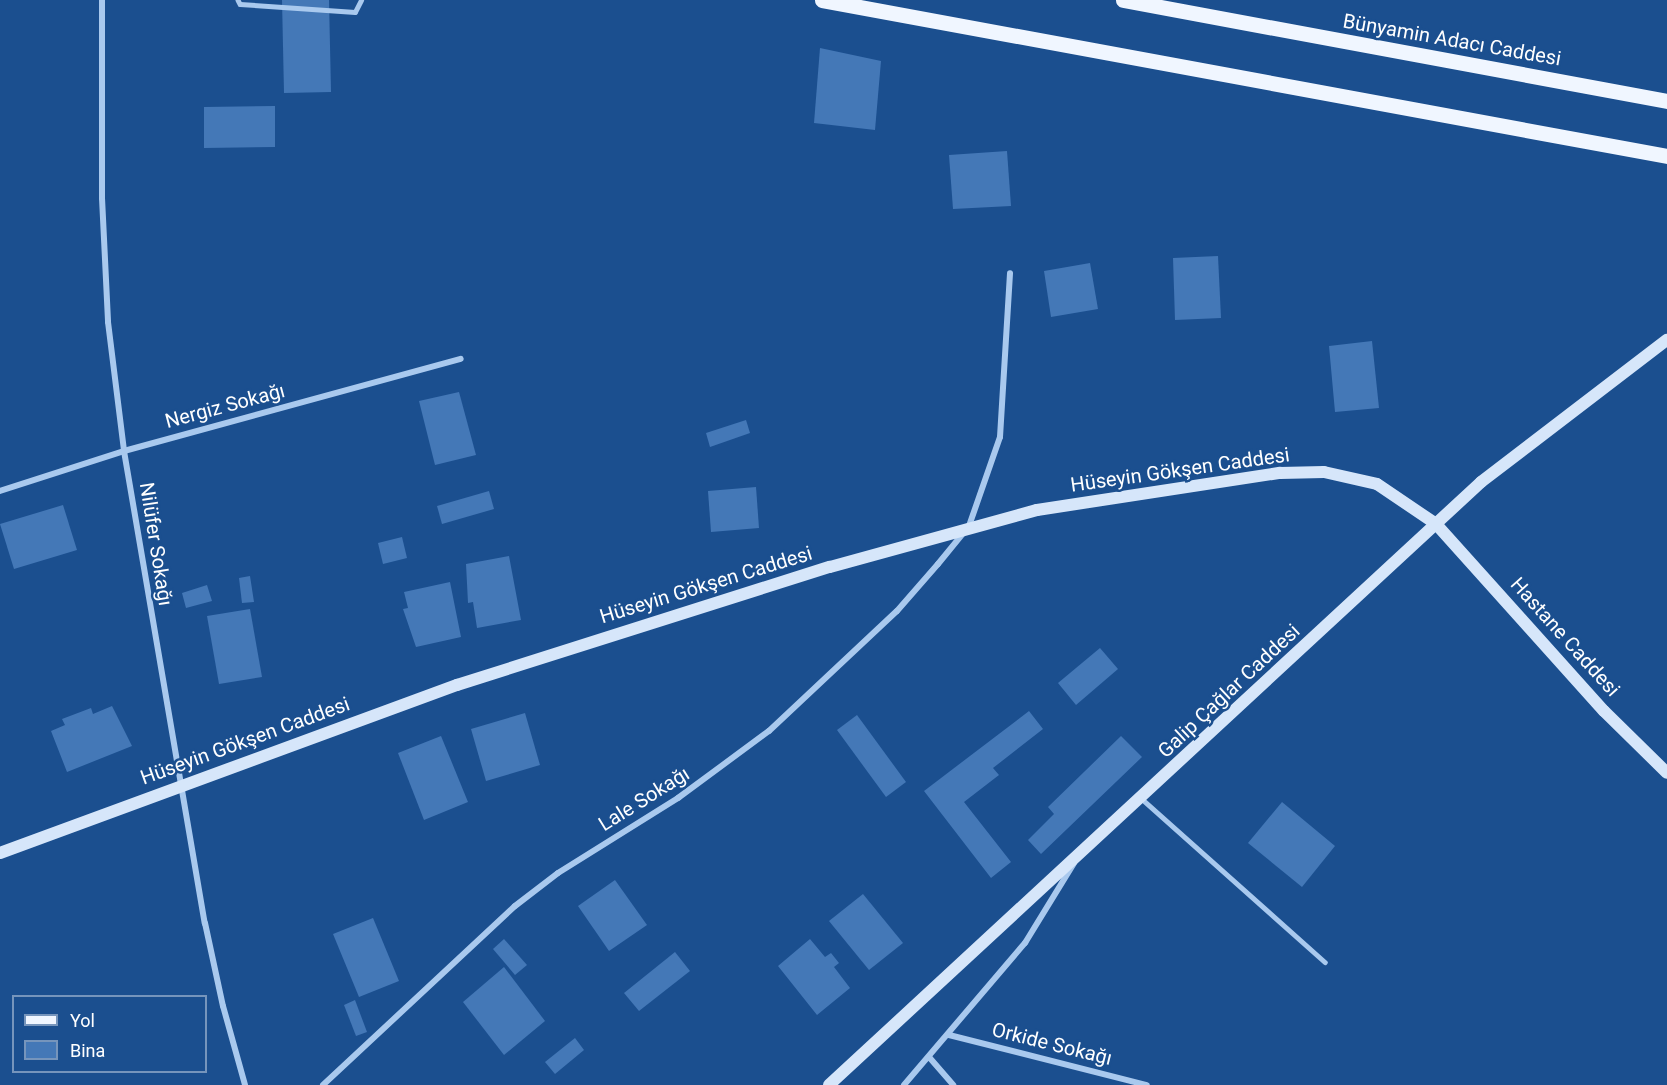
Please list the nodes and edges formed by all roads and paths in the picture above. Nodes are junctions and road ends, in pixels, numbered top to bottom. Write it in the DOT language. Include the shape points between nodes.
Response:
graph roads {
  1 [pos="102,0"];
  2 [pos="238,0"];
  3 [pos="361,0"];
  4 [pos="822,0"];
  5 [pos="1123,0"];
  6 [pos="1667,101"];
  7 [pos="1667,156"];
  8 [pos="1010,273"];
  9 [pos="1667,340"];
  10 [pos="461,359"];
  11 [pos="124,451"];
  12 [pos="0,490"];
  13 [pos="1436,524"];
  14 [pos="969,526"];
  15 [pos="1667,773"];
  16 [pos="180,785"];
  17 [pos="1142,799"];
  18 [pos="0,853"];
  19 [pos="1075,861"];
  20 [pos="1326,962"];
  21 [pos="949,1035"];
  22 [pos="929,1057"];
  23 [pos="245,1085"];
  24 [pos="324,1085"];
  25 [pos="829,1085"];
  26 [pos="903,1085"];
  27 [pos="953,1085"];
  28 [pos="1147,1085"];
  1 -- 11 [label="street, Nilüfer Sokağı" via="102,198 108,311"];
  2 -- 3 [label="lane" via="240,4 355,12"];
  4 -- 7 [label="main road"];
  5 -- 6 [label="main road, Bünyamin Adacı Caddesi"];
  8 -- 14 [label="street" via="1000,437"];
  9 -- 13 [label="street, Galip Çağlar Caddesi" via="1506,462"];
  10 -- 11 [label="street, Nergiz Sokağı"];
  11 -- 12 [label="street, Nergiz Sokağı"];
  11 -- 16 [label="street, Nilüfer Sokağı"];
  13 -- 14 [label="street, Hüseyin Gökşen Caddesi" via="1377,484 1324,472 1190,485 1037,510"];
  13 -- 15 [label="street, Hastane Caddesi" via="1604,711"];
  13 -- 17 [label="street, Galip Çağlar Caddesi"];
  14 -- 16 [label="street, Hüseyin Gökşen Caddesi" via="509,667"];
  14 -- 24 [label="street, Lale Sokağı" via="897,611 770,731 678,798 558,873 515,906"];
  16 -- 18 [label="street, Hüseyin Gökşen Caddesi"];
  16 -- 23 [label="street, Nilüfer Sokağı" via="223,1006"];
  17 -- 19 [label="street, Galip Çağlar Caddesi"];
  17 -- 20 [label="lane"];
  19 -- 21 [label="street" via="1025,943"];
  19 -- 25 [label="street, Galip Çağlar Caddesi"];
  21 -- 22 [label="street"];
  21 -- 28 [label="street, Orkide Sokağı"];
  22 -- 26 [label="street"];
  22 -- 27 [label="street"];
}
